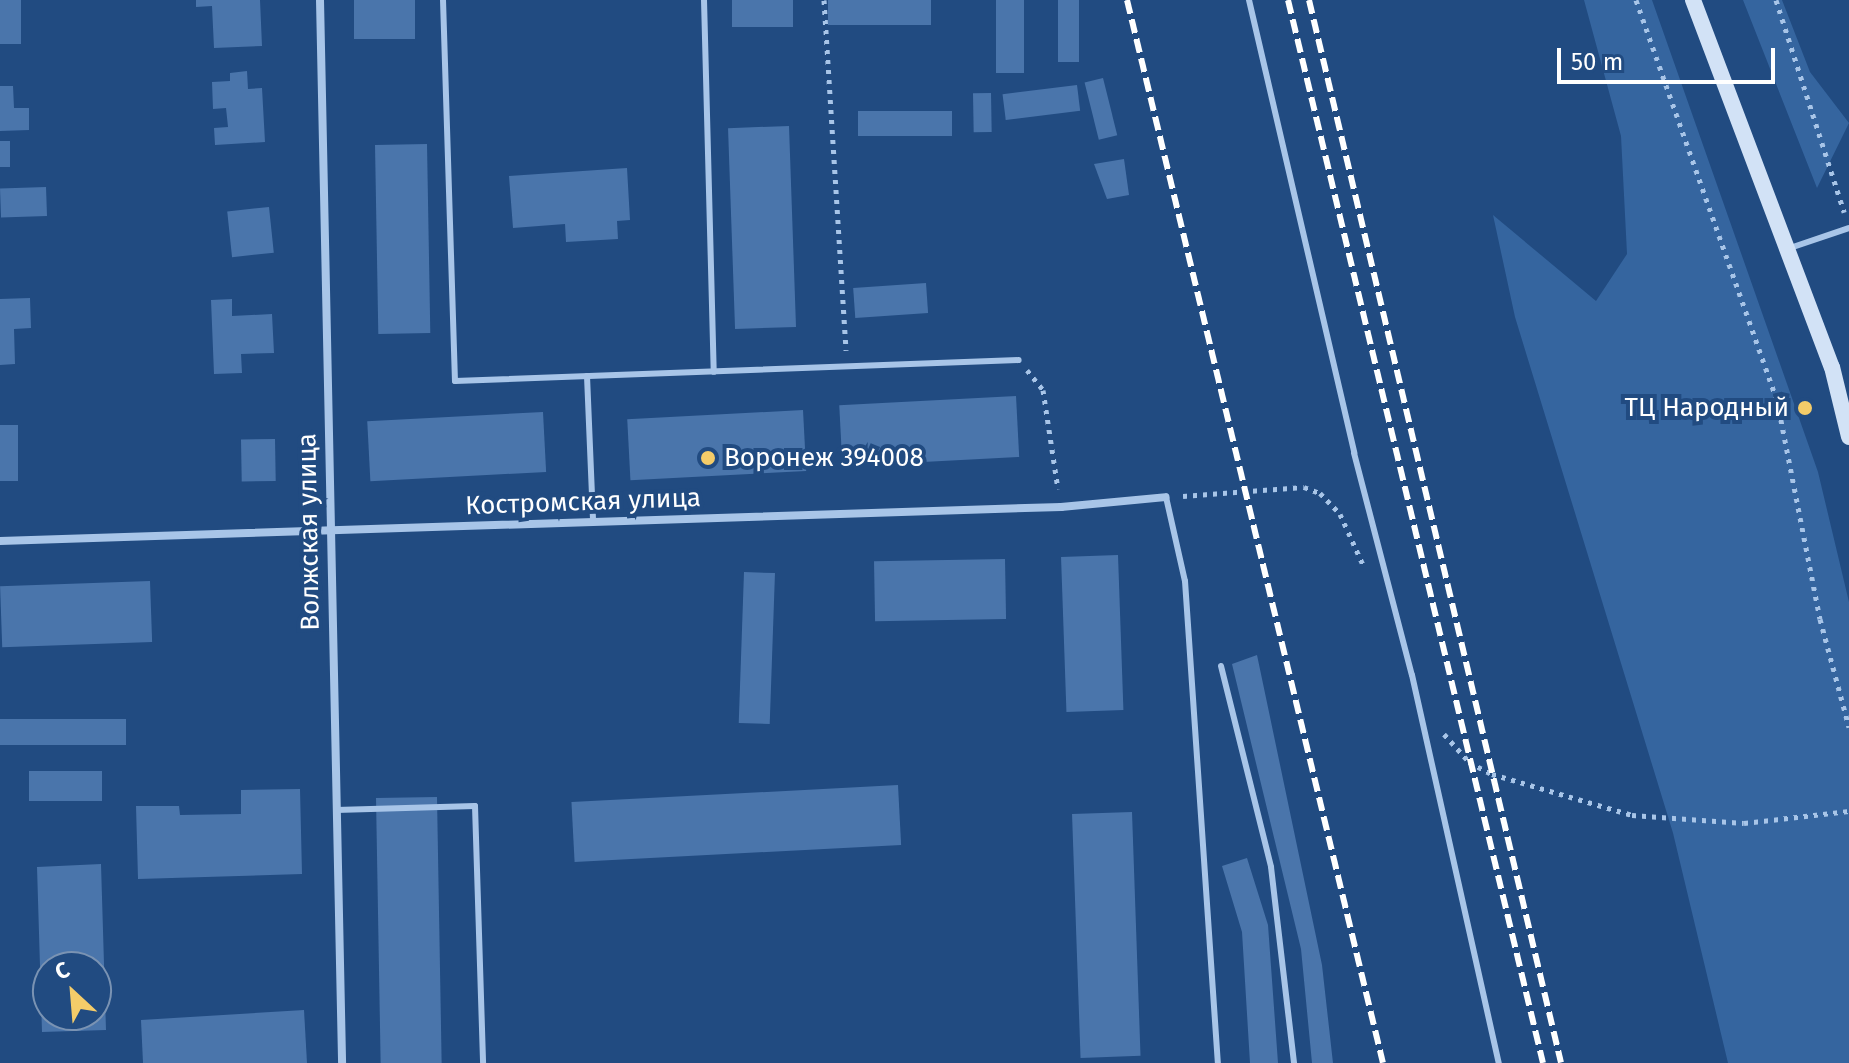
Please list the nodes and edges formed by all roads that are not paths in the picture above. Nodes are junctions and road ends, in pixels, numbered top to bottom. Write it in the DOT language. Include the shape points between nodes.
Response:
graph roads {
  1 [pos="320,0"];
  2 [pos="443,0"];
  3 [pos="704,0"];
  4 [pos="1249,0"];
  5 [pos="1693,0"];
  6 [pos="1849,228"];
  7 [pos="1787,249"];
  8 [pos="1019,360"];
  9 [pos="714,372"];
  10 [pos="587,376"];
  11 [pos="1849,437"];
  12 [pos="1166,497"];
  13 [pos="593,521"];
  14 [pos="329,532"];
  15 [pos="0,541"];
  16 [pos="1221,666"];
  17 [pos="333,810"];
  18 [pos="342,1063"];
  19 [pos="483,1063"];
  20 [pos="1218,1063"];
  21 [pos="1294,1063"];
  22 [pos="1499,1063"];
  1 -- 14 [label="street, Волжская улица"];
  2 -- 10 [label="lane" via="455,381"];
  3 -- 9 [label="lane"];
  4 -- 22 [label="lane" via="1354,453 1426,733"];
  5 -- 7 [label="main road"];
  6 -- 7 [label="lane"];
  7 -- 11 [label="main road" via="1832,367"];
  8 -- 9 [label="lane"];
  9 -- 10 [label="lane"];
  10 -- 13 [label="lane"];
  12 -- 13 [label="street, Костромская улица" via="1061,507"];
  12 -- 20 [label="lane" via="1185,581"];
  13 -- 14 [label="street, Костромская улица"];
  14 -- 15 [label="street, Костромская улица"];
  14 -- 17 [label="street, Волжская улица"];
  16 -- 21 [label="lane" via="1271,867"];
  17 -- 18 [label="street, Волжская улица"];
  17 -- 19 [label="lane" via="475,806"];
}
